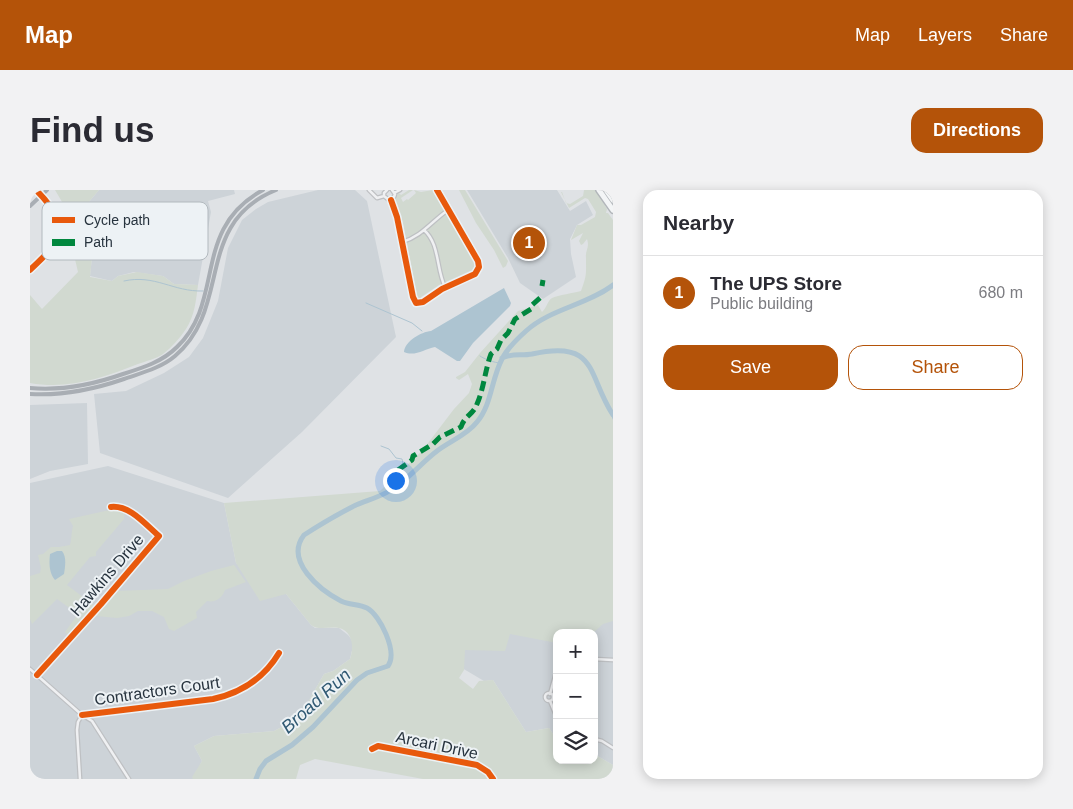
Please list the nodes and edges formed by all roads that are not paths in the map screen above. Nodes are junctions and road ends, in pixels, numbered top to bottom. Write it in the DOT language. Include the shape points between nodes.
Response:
graph roads {
  1 [pos="35,190"];
  2 [pos="47,190"];
  3 [pos="263,190"];
  4 [pos="276,190"];
  5 [pos="369,190"];
  6 [pos="373,190"];
  7 [pos="387,190"];
  8 [pos="400,190"];
  9 [pos="437,190"];
  10 [pos="599,190"];
  11 [pos="606,190"];
  12 [pos="393,191"];
  13 [pos="30,195"];
  14 [pos="41,195"];
  15 [pos="373,195"];
  16 [pos="384,196"];
  17 [pos="391,200"];
  18 [pos="613,200"];
  19 [pos="46,202"];
  20 [pos="30,206"];
  21 [pos="612,209"];
  22 [pos="448,210"];
  23 [pos="424,230"];
  24 [pos="402,242"];
  25 [pos="42,258"];
  26 [pos="211,265"];
  27 [pos="216,266"];
  28 [pos="30,270"];
  29 [pos="445,288"];
  30 [pos="30,388"];
  31 [pos="30,394"];
  32 [pos="111,507"];
  33 [pos="280,653"];
  34 [pos="598,659"];
  35 [pos="613,660"];
  36 [pos="30,669"];
  37 [pos="556,674"];
  38 [pos="37,675"];
  39 [pos="550,694"];
  40 [pos="550,701"];
  41 [pos="553,708"];
  42 [pos="82,715"];
  43 [pos="598,740"];
  44 [pos="613,748"];
  45 [pos="372,749"];
  46 [pos="80,779"];
  47 [pos="129,779"];
  48 [pos="492,779"];
  1 -- 13 [label="main road"];
  1 -- 14 [label="street"];
  2 -- 14 [label="main road"];
  3 -- 26 [label="main road" via="243,203 229,218"];
  4 -- 27 [label="main road" via="250,204 235,219 220,248"];
  5 -- 15 [label="street"];
  6 -- 15 [label="street"];
  7 -- 16 [label="street"];
  8 -- 12 [label="street"];
  9 -- 22 [label="street"];
  10 -- 21 [label="highway"];
  11 -- 18 [label="highway"];
  12 -- 17 [label="street"];
  14 -- 19 [label="street"];
  14 -- 20 [label="main road"];
  15 -- 16 [label="street" via="377,198"];
  16 -- 17 [label="street"];
  17 -- 24 [label="street"];
  22 -- 23 [label="street"];
  22 -- 29 [label="street" via="479,268 475,274"];
  23 -- 24 [label="street" via="415,238"];
  23 -- 29 [label="street" via="434,245"];
  24 -- 29 [label="street" via="414,301 421,304"];
  25 -- 28 [label="street"];
  26 -- 27 [label="main road"];
  26 -- 30 [label="main road" via="197,318 184,339 159,360 88,385"];
  27 -- 31 [label="main road" via="202,322 188,344 172,358 156,368 86,391"];
  32 -- 38 [label="street, Hawkins Drive" via="127,510 159,536"];
  33 -- 42 [label="street, Contractors Court" via="257,679 226,696"];
  34 -- 35 [label="street"];
  36 -- 38 [label="street"];
  37 -- 39 [label="street"];
  38 -- 42 [label="street"];
  39 -- 40 [label="street"];
  39 -- 40 [label="street" via="545,697"];
  40 -- 41 [label="street"];
  42 -- 46 [label="street" via="77,730"];
  42 -- 47 [label="street" via="94,722"];
  43 -- 44 [label="street"];
  45 -- 48 [label="street, Arcari Drive" via="378,746 477,766 488,772"];
}
